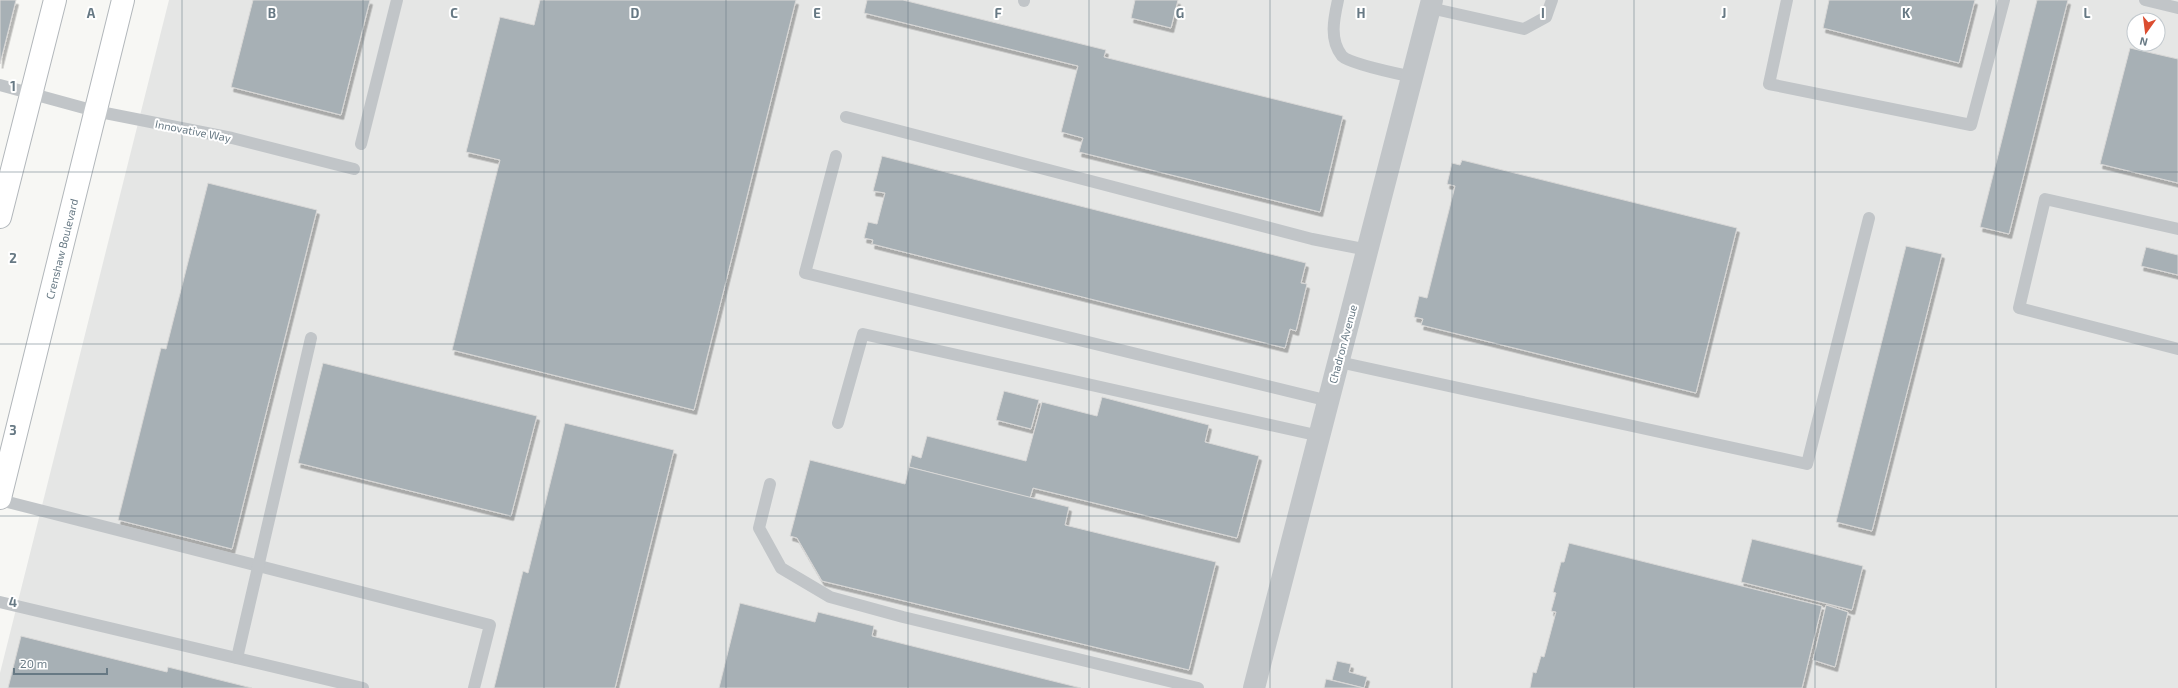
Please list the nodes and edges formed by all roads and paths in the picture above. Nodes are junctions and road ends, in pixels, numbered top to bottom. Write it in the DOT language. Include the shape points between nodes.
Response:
graph roads {
  1 [pos="55,0"];
  2 [pos="123,0"];
  3 [pos="397,0"];
  4 [pos="1338,0"];
  5 [pos="1552,0"];
  6 [pos="1787,0"];
  7 [pos="2004,0"];
  8 [pos="2145,0"];
  9 [pos="1431,4"];
  10 [pos="2178,8"];
  11 [pos="1412,77"];
  12 [pos="0,85"];
  13 [pos="30,94"];
  14 [pos="95,111"];
  15 [pos="846,117"];
  16 [pos="361,144"];
  17 [pos="836,156"];
  18 [pos="354,169"];
  19 [pos="0,217"];
  20 [pos="1868,218"];
  21 [pos="2178,229"];
  22 [pos="1368,250"];
  23 [pos="311,338"];
  24 [pos="2178,349"];
  25 [pos="1339,362"];
  26 [pos="1329,401"];
  27 [pos="838,423"];
  28 [pos="1320,436"];
  29 [pos="770,484"];
  30 [pos="0,499"];
  31 [pos="258,566"];
  32 [pos="0,602"];
  33 [pos="237,658"];
  34 [pos="363,688"];
  35 [pos="474,688"];
  36 [pos="1198,688"];
  37 [pos="1254,688"];
  1 -- 13 [label="main road"];
  2 -- 14 [label="main road, Crenshaw Boulevard"];
  3 -- 16 [label="lane"];
  4 -- 11 [label="lane" via="1333,22 1337,47 1344,57 1377,69"];
  5 -- 9 [label="lane" via="1546,18 1524,29"];
  6 -- 7 [label="lane" via="1769,84 1971,125"];
  8 -- 10 [label="lane"];
  9 -- 11 [label="street, Chadron Avenue"];
  11 -- 22 [label="street, Chadron Avenue"];
  12 -- 13 [label="lane, Innovative Way"];
  13 -- 14 [label="lane, Innovative Way"];
  13 -- 19 [label="main road"];
  14 -- 18 [label="lane, Innovative Way" via="232,138"];
  14 -- 30 [label="main road, Crenshaw Boulevard"];
  15 -- 22 [label="lane" via="1312,239"];
  17 -- 26 [label="lane" via="805,273"];
  20 -- 25 [label="lane" via="1807,464"];
  21 -- 24 [label="lane" via="2045,199 2019,308"];
  22 -- 25 [label="street, Chadron Avenue"];
  23 -- 31 [label="lane"];
  25 -- 26 [label="street, Chadron Avenue"];
  26 -- 28 [label="street, Chadron Avenue"];
  27 -- 28 [label="lane" via="862,334"];
  28 -- 37 [label="street, Chadron Avenue"];
  29 -- 36 [label="lane" via="759,528 781,568 830,597"];
  30 -- 31 [label="lane"];
  31 -- 33 [label="lane"];
  31 -- 35 [label="lane" via="490,625"];
  32 -- 33 [label="lane"];
  33 -- 34 [label="lane"];
}
